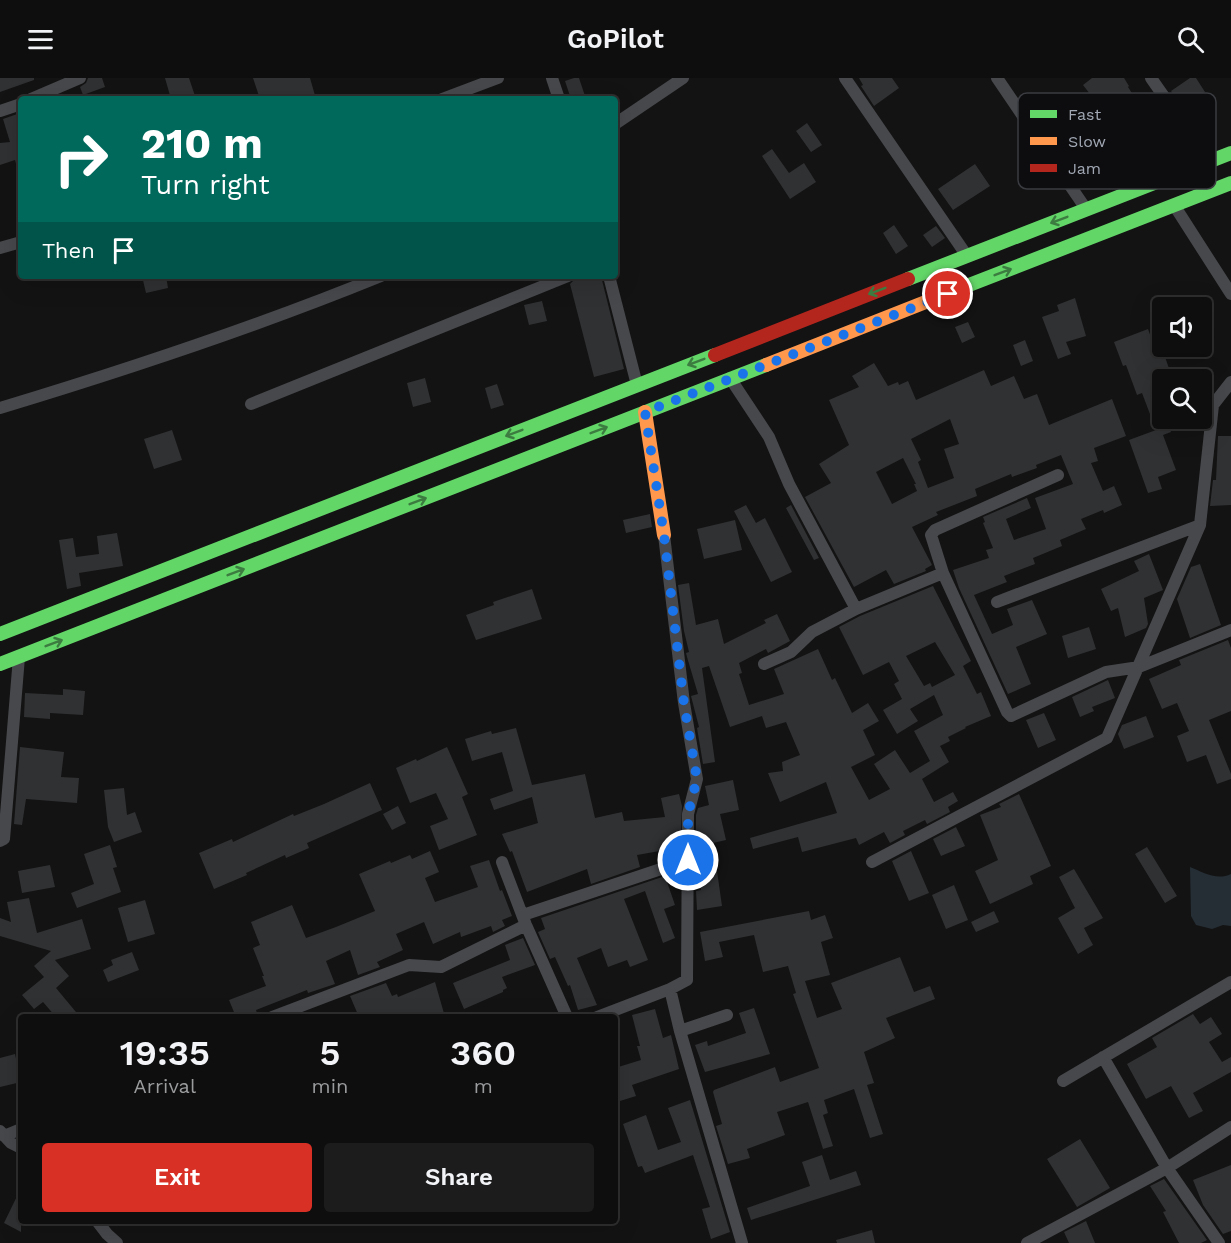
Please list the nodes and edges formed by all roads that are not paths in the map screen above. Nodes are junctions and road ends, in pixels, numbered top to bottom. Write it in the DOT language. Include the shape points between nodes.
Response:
graph roads {
  1 [pos="80,78"];
  2 [pos="498,78"];
  3 [pos="552,78"];
  4 [pos="683,78"];
  5 [pos="845,78"];
  6 [pos="997,78"];
  7 [pos="1151,78"];
  8 [pos="1161,93"];
  9 [pos="39,96"];
  10 [pos="450,96"];
  11 [pos="558,96"];
  12 [pos="18,105"];
  13 [pos="1018,109"];
  14 [pos="0,111"];
  15 [pos="618,122"];
  16 [pos="1231,153"];
  17 [pos="1216,158"];
  18 [pos="1231,183"];
  19 [pos="1072,189"];
  20 [pos="1137,189"];
  21 [pos="1215,189"];
  22 [pos="1216,189"];
  23 [pos="1174,205"];
  24 [pos="1086,209"];
  25 [pos="18,243"];
  26 [pos="0,248"];
  27 [pos="967,256"];
  28 [pos="374,279"];
  29 [pos="561,279"];
  30 [pos="610,279"];
  31 [pos="1231,294"];
  32 [pos="730,378"];
  33 [pos="1231,382"];
  34 [pos="638,385"];
  35 [pos="251,404"];
  36 [pos="0,408"];
  37 [pos="645,412"];
  38 [pos="1058,475"];
  39 [pos="1200,525"];
  40 [pos="664,535"];
  41 [pos="943,573"];
  42 [pos="130,583"];
  43 [pos="997,602"];
  44 [pos="140,609"];
  45 [pos="856,609"];
  46 [pos="1231,630"];
  47 [pos="0,633"];
  48 [pos="20,657"];
  49 [pos="0,664"];
  50 [pos="764,664"];
  51 [pos="1139,667"];
  52 [pos="0,841"];
  53 [pos="688,860"];
  54 [pos="502,862"];
  55 [pos="872,862"];
  56 [pos="524,920"];
  57 [pos="1231,982"];
  58 [pos="670,989"];
  59 [pos="280,1014"];
  60 [pos="566,1014"];
  61 [pos="605,1014"];
  62 [pos="727,1015"];
  63 [pos="680,1031"];
  64 [pos="1103,1058"];
  65 [pos="1063,1081"];
  66 [pos="1231,1127"];
  67 [pos="18,1130"];
  68 [pos="2,1133"];
  69 [pos="18,1146"];
  70 [pos="1167,1168"];
  71 [pos="99,1224"];
  72 [pos="117,1243"];
  73 [pos="742,1243"];
  74 [pos="1027,1243"];
  75 [pos="1219,1243"];
  1 -- 9 [label="street"];
  2 -- 10 [label="street"];
  3 -- 11 [label="street"];
  4 -- 15 [label="street"];
  5 -- 27 [label="street"];
  6 -- 13 [label="street"];
  7 -- 8 [label="street"];
  12 -- 14 [label="street"];
  16 -- 17 [label="street"];
  18 -- 22 [label="street"];
  19 -- 24 [label="street"];
  20 -- 24 [label="street"];
  21 -- 23 [label="street"];
  23 -- 31 [label="street"];
  32 -- 23 [label="street, one-way"];
  24 -- 27 [label="street, one-way"];
  25 -- 26 [label="street"];
  27 -- 34 [label="street, one-way"];
  28 -- 36 [label="street" via="125,370"];
  29 -- 35 [label="street"];
  30 -- 34 [label="street"];
  32 -- 37 [label="street"];
  32 -- 45 [label="street" via="769,437 789,484"];
  33 -- 39 [label="street" via="1213,405"];
  34 -- 42 [label="street, one-way"];
  37 -- 40 [label="street"];
  44 -- 37 [label="street, one-way"];
  38 -- 41 [label="street" via="935,530 932,542"];
  39 -- 43 [label="street"];
  39 -- 51 [label="street"];
  40 -- 53 [label="street" via="697,779 688,814"];
  41 -- 45 [label="street"];
  41 -- 51 [label="street" via="1011,716 1106,672"];
  42 -- 44 [label="street"];
  42 -- 47 [label="street"];
  48 -- 44 [label="street, one-way"];
  45 -- 50 [label="street" via="812,632 791,652"];
  46 -- 51 [label="street"];
  48 -- 49 [label="street"];
  48 -- 52 [label="street" via="4,839"];
  51 -- 55 [label="street" via="1107,738"];
  53 -- 56 [label="street"];
  53 -- 58 [label="street" via="687,980"];
  54 -- 56 [label="street"];
  56 -- 59 [label="street" via="441,968 409,965"];
  56 -- 60 [label="street"];
  57 -- 64 [label="street"];
  58 -- 61 [label="street"];
  58 -- 63 [label="street"];
  62 -- 63 [label="street"];
  63 -- 73 [label="street"];
  64 -- 65 [label="street"];
  64 -- 70 [label="street"];
  66 -- 70 [label="street"];
  67 -- 68 [label="street"];
  68 -- 69 [label="street"];
  70 -- 74 [label="street"];
  70 -- 75 [label="street"];
  71 -- 72 [label="street"];
}
